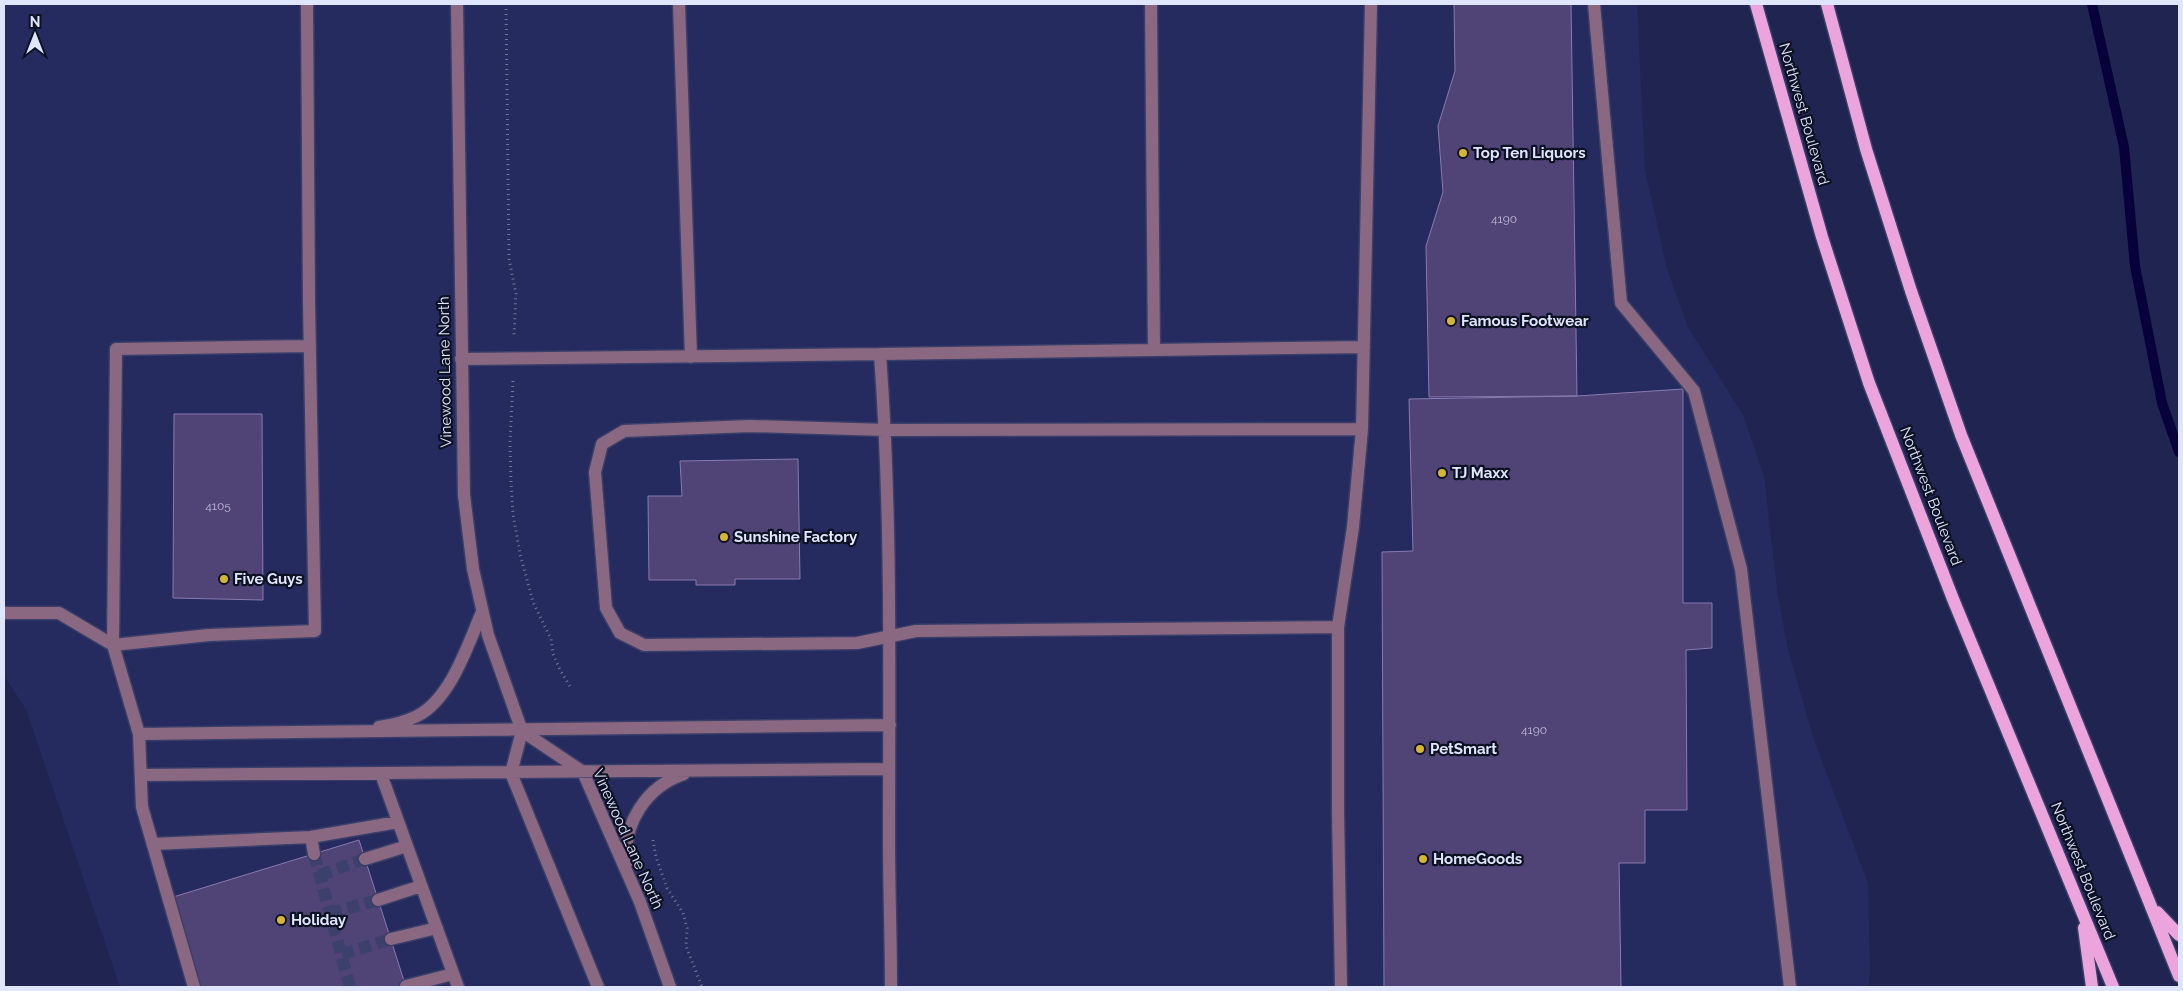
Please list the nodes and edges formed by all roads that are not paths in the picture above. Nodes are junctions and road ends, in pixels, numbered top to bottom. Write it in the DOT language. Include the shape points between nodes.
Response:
graph roads {
  1 [pos="307,4"];
  2 [pos="457,4"];
  3 [pos="679,4"];
  4 [pos="1151,4"];
  5 [pos="1371,4"];
  6 [pos="1594,4"];
  7 [pos="1756,4"];
  8 [pos="1827,4"];
  9 [pos="310,346"];
  10 [pos="1364,347"];
  11 [pos="1154,350"];
  12 [pos="880,354"];
  13 [pos="691,357"];
  14 [pos="461,359"];
  15 [pos="1362,429"];
  16 [pos="886,430"];
  17 [pos="482,612"];
  18 [pos="4,613"];
  19 [pos="1338,626"];
  20 [pos="889,637"];
  21 [pos="113,645"];
  22 [pos="890,726"];
  23 [pos="522,731"];
  24 [pos="347,732"];
  25 [pos="139,734"];
  26 [pos="890,769"];
  27 [pos="693,771"];
  28 [pos="583,772"];
  29 [pos="512,773"];
  30 [pos="380,774"];
  31 [pos="140,775"];
  32 [pos="398,822"];
  33 [pos="311,837"];
  34 [pos="153,844"];
  35 [pos="407,846"];
  36 [pos="314,854"];
  37 [pos="365,859"];
  38 [pos="629,875"];
  39 [pos="421,886"];
  40 [pos="378,900"];
  41 [pos="2151,906"];
  42 [pos="2082,908"];
  43 [pos="437,928"];
  44 [pos="2179,935"];
  45 [pos="391,940"];
  46 [pos="454,974"];
  47 [pos="2179,976"];
  48 [pos="406,986"];
  49 [pos="194,987"];
  50 [pos="458,987"];
  51 [pos="598,987"];
  52 [pos="670,987"];
  53 [pos="891,987"];
  54 [pos="1341,987"];
  55 [pos="1790,987"];
  56 [pos="2092,987"];
  57 [pos="2113,987"];
  1 -- 9 [label="street"];
  2 -- 14 [label="street, Vinewood Lane North"];
  3 -- 13 [label="street"];
  4 -- 11 [label="street"];
  5 -- 10 [label="street"];
  6 -- 55 [label="street" via="1621,303 1694,391 1741,569"];
  7 -- 42 [label="main road, Northwest Boulevard" via="1822,237 1869,383 1953,599"];
  8 -- 41 [label="main road" via="1866,149 1911,291 1962,435"];
  9 -- 21 [label="street" via="315,631 209,635"];
  9 -- 21 [label="street" via="116,349"];
  10 -- 11 [label="street"];
  10 -- 15 [label="street"];
  11 -- 12 [label="street"];
  12 -- 13 [label="street"];
  12 -- 16 [label="street"];
  13 -- 14 [label="street"];
  14 -- 17 [label="street, Vinewood Lane North" via="464,495"];
  15 -- 16 [label="street"];
  15 -- 19 [label="street"];
  16 -- 20 [label="street"];
  16 -- 20 [label="street" via="750,426 624,431 602,444 595,472 606,608 620,633 644,645 857,643"];
  17 -- 23 [label="street, Vinewood Lane North"];
  17 -- 24 [label="street" via="453,677 431,706 406,720"];
  18 -- 21 [label="street" via="59,613"];
  19 -- 20 [label="street" via="926,631"];
  19 -- 54 [label="street"];
  20 -- 22 [label="street"];
  21 -- 25 [label="street"];
  22 -- 23 [label="street"];
  22 -- 26 [label="street"];
  23 -- 24 [label="street"];
  23 -- 28 [label="street, Vinewood Lane North"];
  23 -- 29 [label="street"];
  24 -- 25 [label="street"];
  25 -- 31 [label="street"];
  26 -- 27 [label="street"];
  26 -- 53 [label="street"];
  27 -- 28 [label="street"];
  27 -- 38 [label="street" via="664,783 640,807 626,840"];
  28 -- 29 [label="street"];
  28 -- 38 [label="street, Vinewood Lane North"];
  29 -- 30 [label="street"];
  29 -- 51 [label="street"];
  30 -- 31 [label="street"];
  30 -- 32 [label="street"];
  31 -- 34 [label="street" via="142,807"];
  32 -- 33 [label="street"];
  32 -- 35 [label="street"];
  33 -- 34 [label="street"];
  33 -- 36 [label="street"];
  34 -- 49 [label="street"];
  35 -- 37 [label="street"];
  35 -- 39 [label="street"];
  38 -- 52 [label="street, Vinewood Lane North"];
  39 -- 40 [label="street"];
  39 -- 43 [label="street"];
  41 -- 44 [label="main road"];
  41 -- 47 [label="main road"];
  42 -- 56 [label="main road"];
  42 -- 57 [label="main road, Northwest Boulevard"];
  43 -- 45 [label="street"];
  43 -- 46 [label="street"];
  46 -- 48 [label="street"];
  46 -- 50 [label="street"];
}
